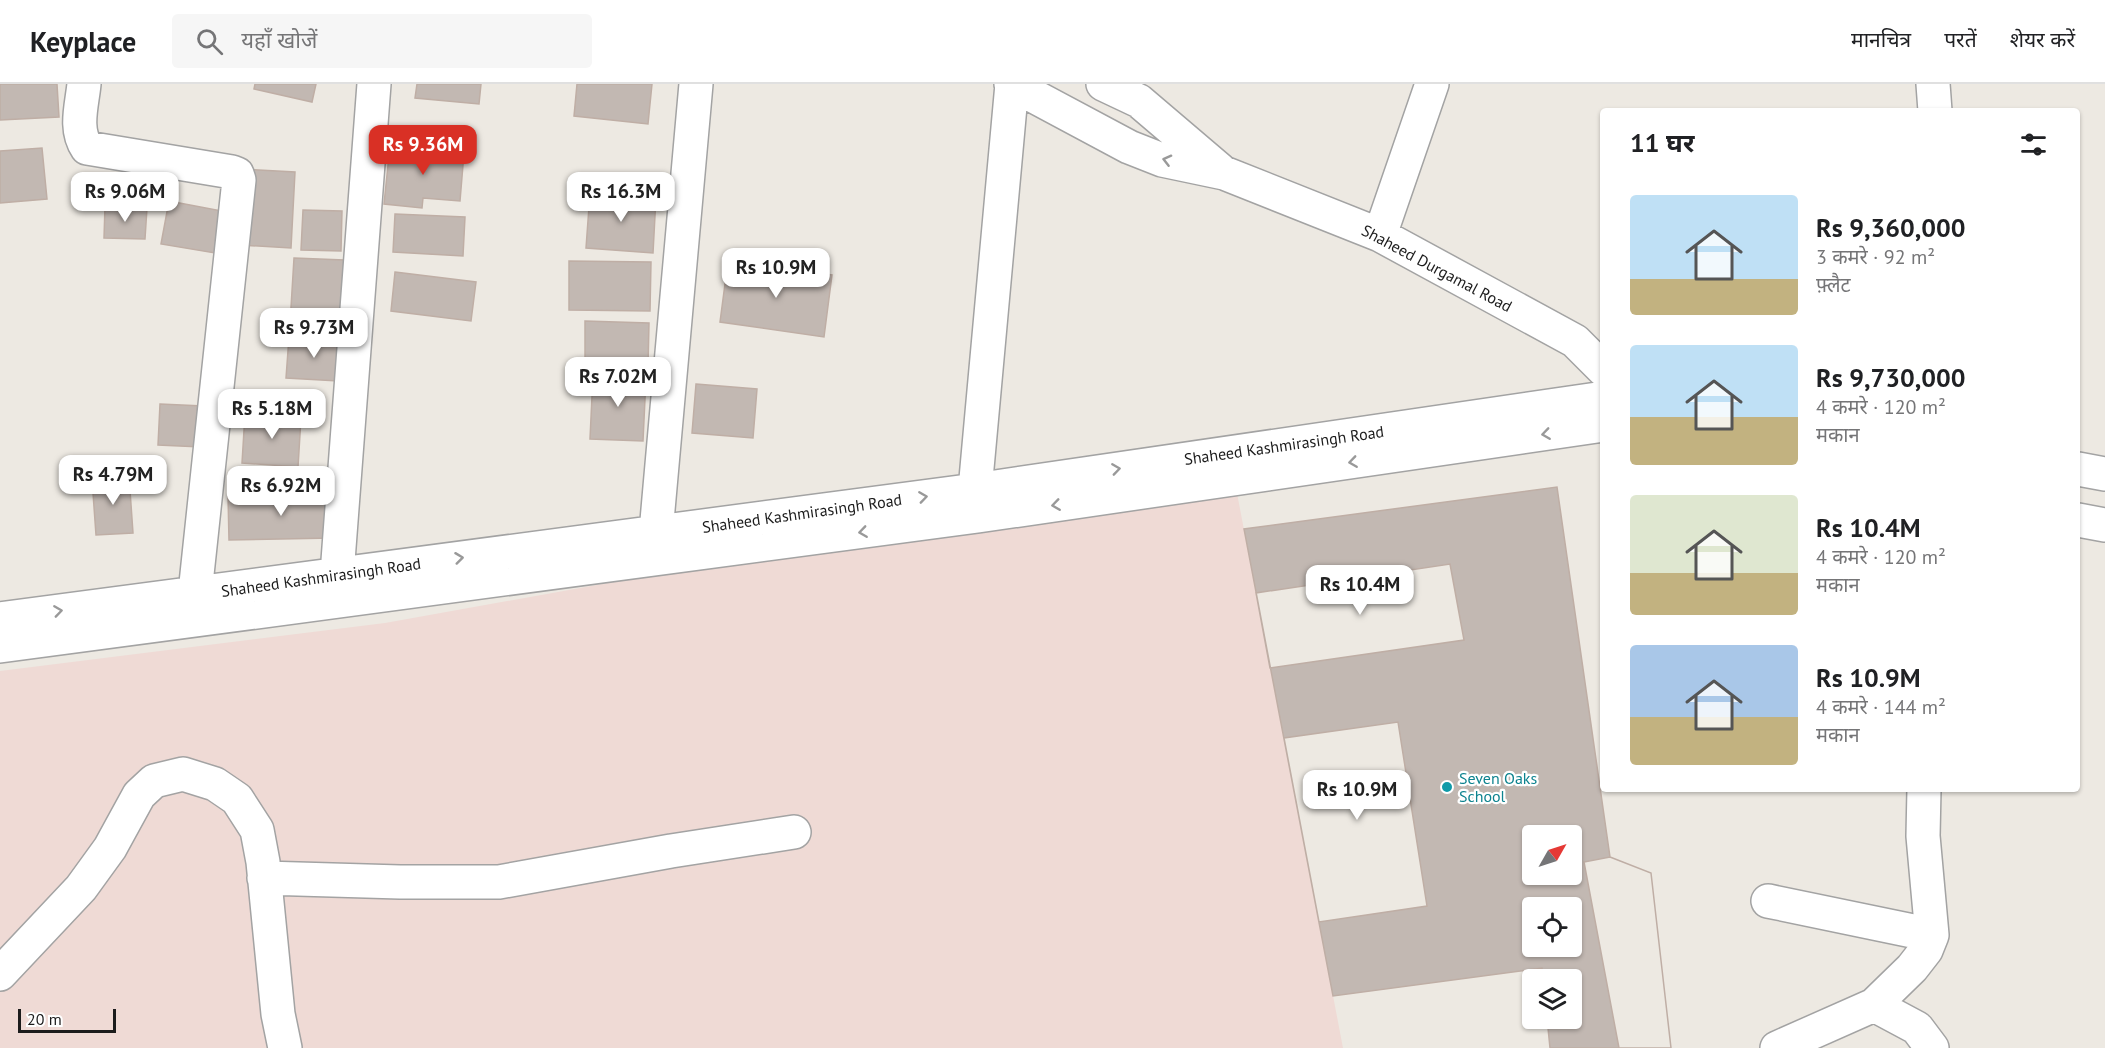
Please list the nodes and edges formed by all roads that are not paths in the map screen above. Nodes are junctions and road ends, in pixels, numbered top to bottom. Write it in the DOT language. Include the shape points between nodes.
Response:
graph roads {
  1 [pos="84,84"];
  2 [pos="374,84"];
  3 [pos="696,84"];
  4 [pos="1012,84"];
  5 [pos="1103,84"];
  6 [pos="1432,84"];
  7 [pos="1933,84"];
  8 [pos="1935,108"];
  9 [pos="1224,173"];
  10 [pos="1380,235"];
  11 [pos="1592,349"];
  12 [pos="1600,363"];
  13 [pos="1600,399"];
  14 [pos="1600,426"];
  15 [pos="2080,469"];
  16 [pos="2105,474"];
  17 [pos="975,490"];
  18 [pos="2080,520"];
  19 [pos="2105,525"];
  20 [pos="656,532"];
  21 [pos="337,574"];
  22 [pos="195,593"];
  23 [pos="0,619"];
  24 [pos="0,646"];
  25 [pos="1924,792"];
  26 [pos="794,832"];
  27 [pos="264,878"];
  28 [pos="1768,901"];
  29 [pos="1932,934"];
  30 [pos="0,974"];
  31 [pos="1874,1005"];
  32 [pos="285,1048"];
  33 [pos="1777,1048"];
  34 [pos="1932,1048"];
  1 -- 22 [label="street" via="79,129 87,148 232,172 239,180"];
  2 -- 21 [label="street"];
  3 -- 20 [label="street"];
  9 -- 4 [label="street, Shaheed Durgamal Road, one-way" via="1162,160 1129,147"];
  4 -- 17 [label="street"];
  5 -- 9 [label="street, Shaheed Durgamal Road" via="1139,101"];
  6 -- 10 [label="street"];
  7 -- 8 [label="street"];
  9 -- 10 [label="street, Shaheed Durgamal Road"];
  10 -- 11 [label="street, Shaheed Durgamal Road"];
  11 -- 12 [label="street, Shaheed Durgamal Road"];
  17 -- 13 [label="street, Shaheed Kashmirasingh Road, one-way"];
  14 -- 24 [label="street, Shaheed Kashmirasingh Road, one-way" via="978,516"];
  15 -- 16 [label="street"];
  20 -- 17 [label="street, Shaheed Kashmirasingh Road, one-way"];
  18 -- 19 [label="street"];
  21 -- 20 [label="street, Shaheed Kashmirasingh Road, one-way"];
  21 -- 22 [label="street, Shaheed Kashmirasingh Road"];
  23 -- 22 [label="street, Shaheed Kashmirasingh Road, one-way"];
  25 -- 29 [label="street" via="1923,836"];
  26 -- 27 [label="street" via="499,882"];
  27 -- 30 [label="street" via="257,830 237,799 215,784 183,774 154,781 139,795 110,848 81,888"];
  27 -- 32 [label="street"];
  28 -- 29 [label="street"];
  29 -- 31 [label="street" via="1912,968"];
  31 -- 33 [label="street"];
  31 -- 34 [label="street" via="1917,1028"];
}
